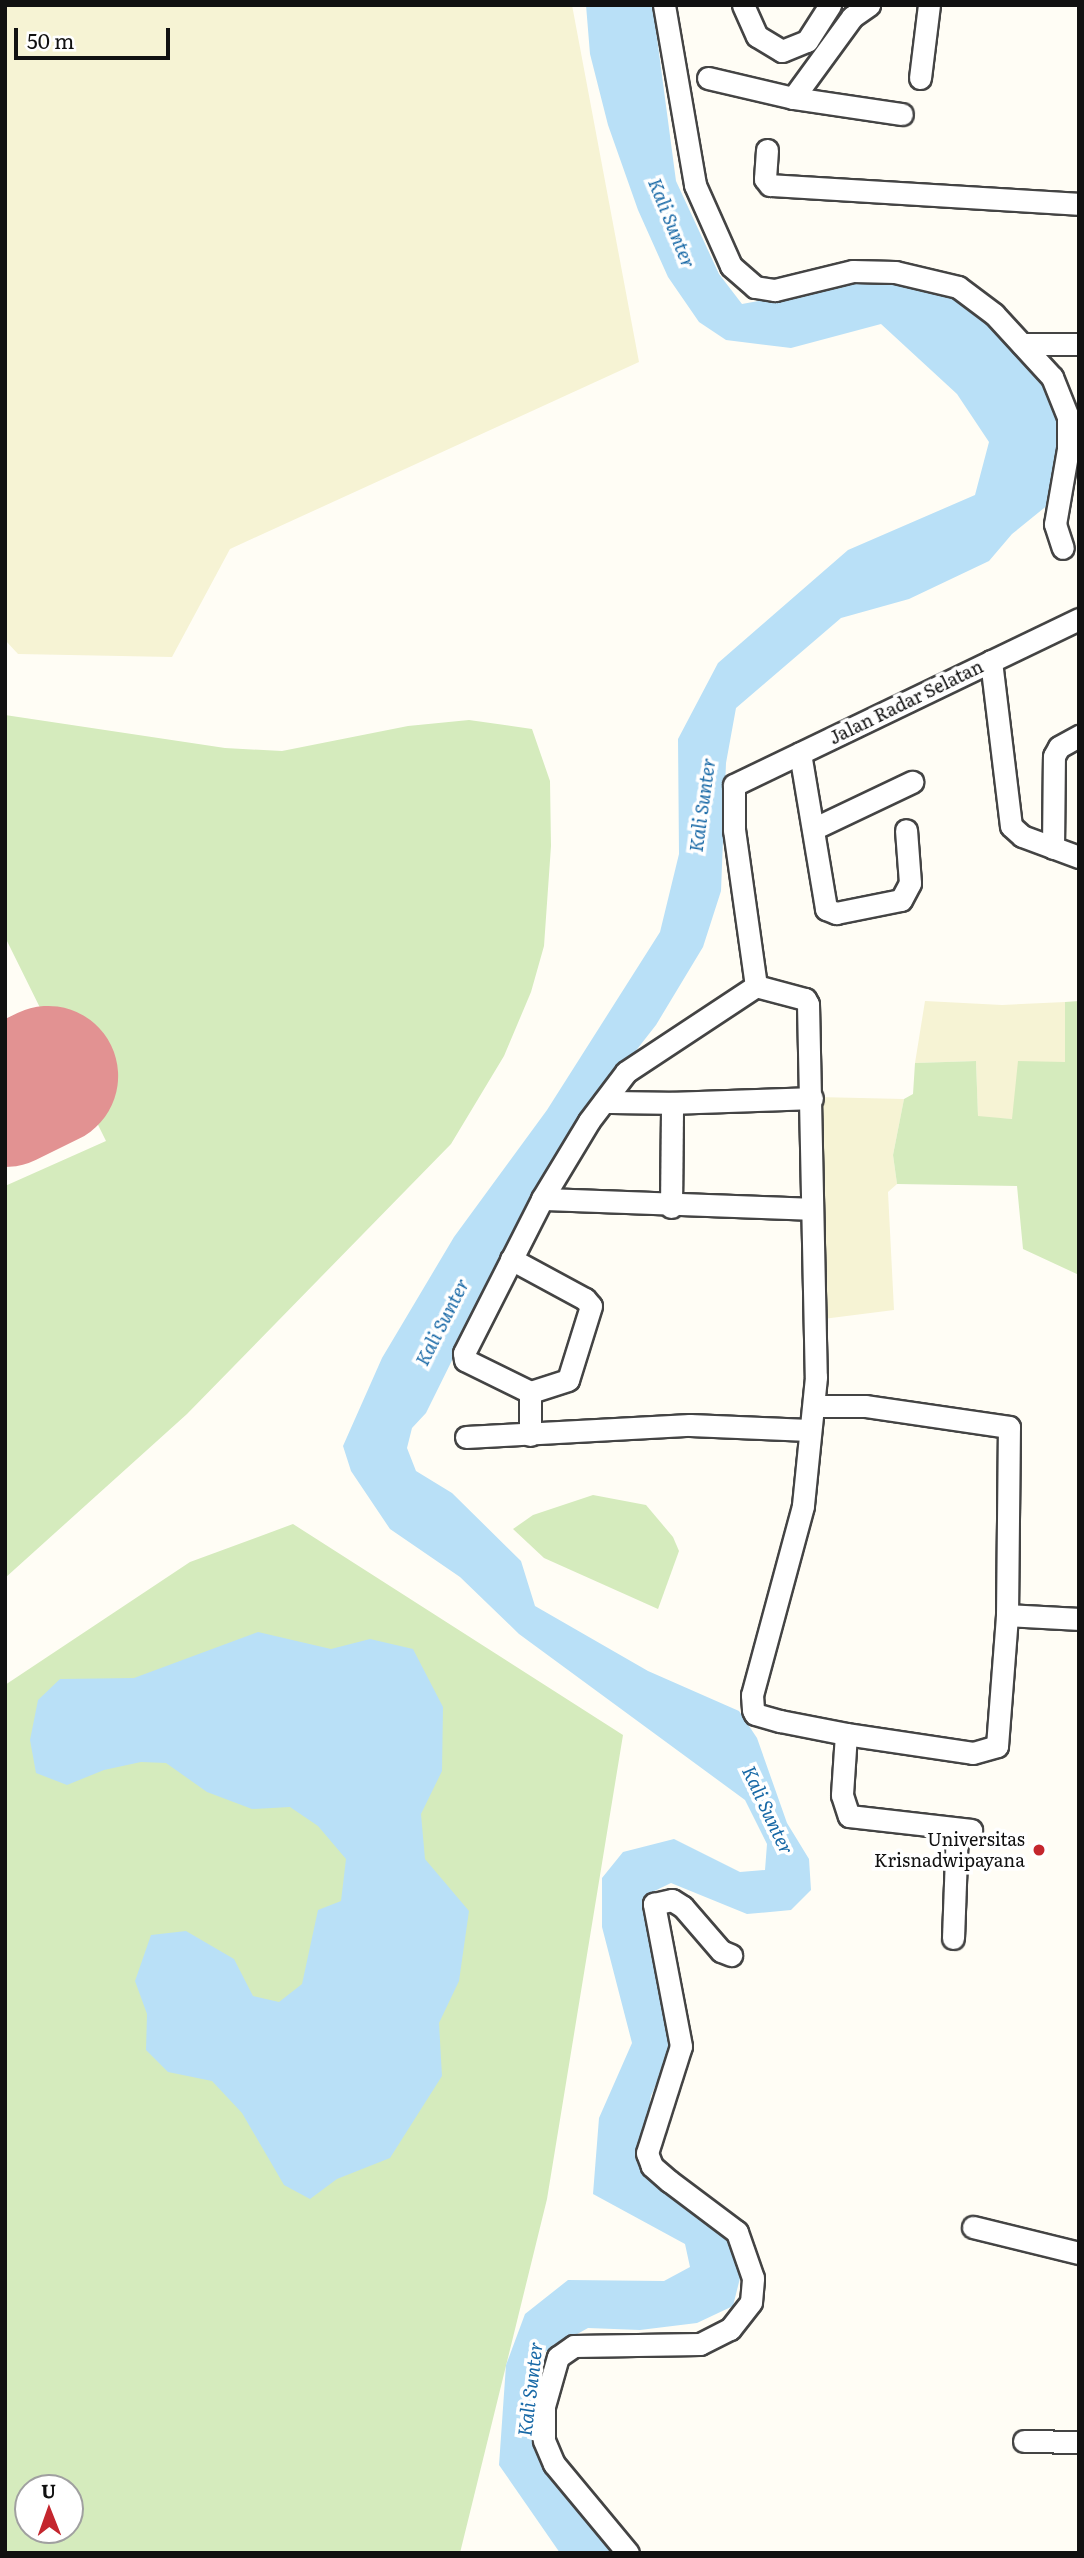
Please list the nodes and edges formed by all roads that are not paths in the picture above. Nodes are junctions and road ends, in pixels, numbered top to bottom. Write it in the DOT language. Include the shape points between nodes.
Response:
graph roads {
  1 [pos="664,5"];
  2 [pos="743,5"];
  3 [pos="830,5"];
  4 [pos="869,5"];
  5 [pos="929,5"];
  6 [pos="708,78"];
  7 [pos="920,78"];
  8 [pos="793,98"];
  9 [pos="902,114"];
  10 [pos="767,150"];
  11 [pos="1079,204"];
  12 [pos="1022,344"];
  13 [pos="1079,344"];
  14 [pos="1068,546"];
  15 [pos="1079,619"];
  16 [pos="991,661"];
  17 [pos="1079,736"];
  18 [pos="800,753"];
  19 [pos="912,782"];
  20 [pos="813,828"];
  21 [pos="906,830"];
  22 [pos="1053,848"];
  23 [pos="1079,857"];
  24 [pos="756,986"];
  25 [pos="812,1098"];
  26 [pos="604,1101"];
  27 [pos="672,1103"];
  28 [pos="542,1199"];
  29 [pos="671,1207"];
  30 [pos="812,1209"];
  31 [pos="511,1259"];
  32 [pos="530,1392"];
  33 [pos="815,1406"];
  34 [pos="810,1430"];
  35 [pos="530,1435"];
  36 [pos="466,1437"];
  37 [pos="1007,1615"];
  38 [pos="1079,1619"];
  39 [pos="846,1734"];
  40 [pos="953,1938"];
  41 [pos="731,1955"];
  42 [pos="973,2227"];
  43 [pos="1079,2253"];
  44 [pos="1024,2441"];
  45 [pos="1079,2442"];
  46 [pos="628,2553"];
  1 -- 12 [label="street" via="695,185 738,275 755,287 775,290 860,271 948,284 994,314"];
  2 -- 3 [label="street" via="757,36 782,51 807,41"];
  4 -- 8 [label="street" via="852,18"];
  5 -- 7 [label="street"];
  6 -- 8 [label="street"];
  8 -- 9 [label="street"];
  10 -- 11 [label="street" via="765,179 770,185"];
  12 -- 13 [label="street"];
  12 -- 14 [label="street" via="1052,377 1068,417 1068,449 1055,524"];
  15 -- 16 [label="street, Jalan Radar Selatan"];
  16 -- 18 [label="street, Jalan Radar Selatan"];
  16 -- 22 [label="street" via="1010,827"];
  17 -- 22 [label="street" via="1059,747 1054,757"];
  18 -- 20 [label="street"];
  18 -- 24 [label="street, Jalan Radar Selatan" via="734,785 734,830"];
  19 -- 20 [label="street"];
  20 -- 21 [label="street" via="821,901 836,913 890,905 907,893"];
  22 -- 23 [label="street"];
  24 -- 25 [label="street" via="807,1002"];
  24 -- 26 [label="street" via="638,1063"];
  25 -- 27 [label="street"];
  25 -- 30 [label="street"];
  26 -- 27 [label="street"];
  26 -- 28 [label="street"];
  27 -- 29 [label="street"];
  28 -- 29 [label="street"];
  28 -- 31 [label="street"];
  29 -- 30 [label="street"];
  30 -- 33 [label="street"];
  31 -- 32 [label="street" via="464,1353 465,1360"];
  31 -- 32 [label="street" via="585,1298 591,1306 568,1380"];
  32 -- 35 [label="street"];
  33 -- 34 [label="street"];
  33 -- 37 [label="street" via="865,1406 1009,1427"];
  34 -- 35 [label="street" via="690,1425"];
  34 -- 39 [label="street" via="803,1506 752,1695 753,1710 780,1721"];
  35 -- 36 [label="street"];
  37 -- 38 [label="street"];
  37 -- 39 [label="street" via="997,1746 973,1753"];
  39 -- 40 [label="street" via="842,1795 849,1816 964,1830"];
  41 -- 46 [label="street" via="721,1951 683,1907 672,1900 654,1904 681,2046 647,2153 652,2166 669,2181 737,2232 753,2278 751,2302 730,2329 700,2344 574,2346 558,2357 544,2406 544,2440 554,2464"];
  42 -- 43 [label="street"];
  44 -- 45 [label="street"];
}
